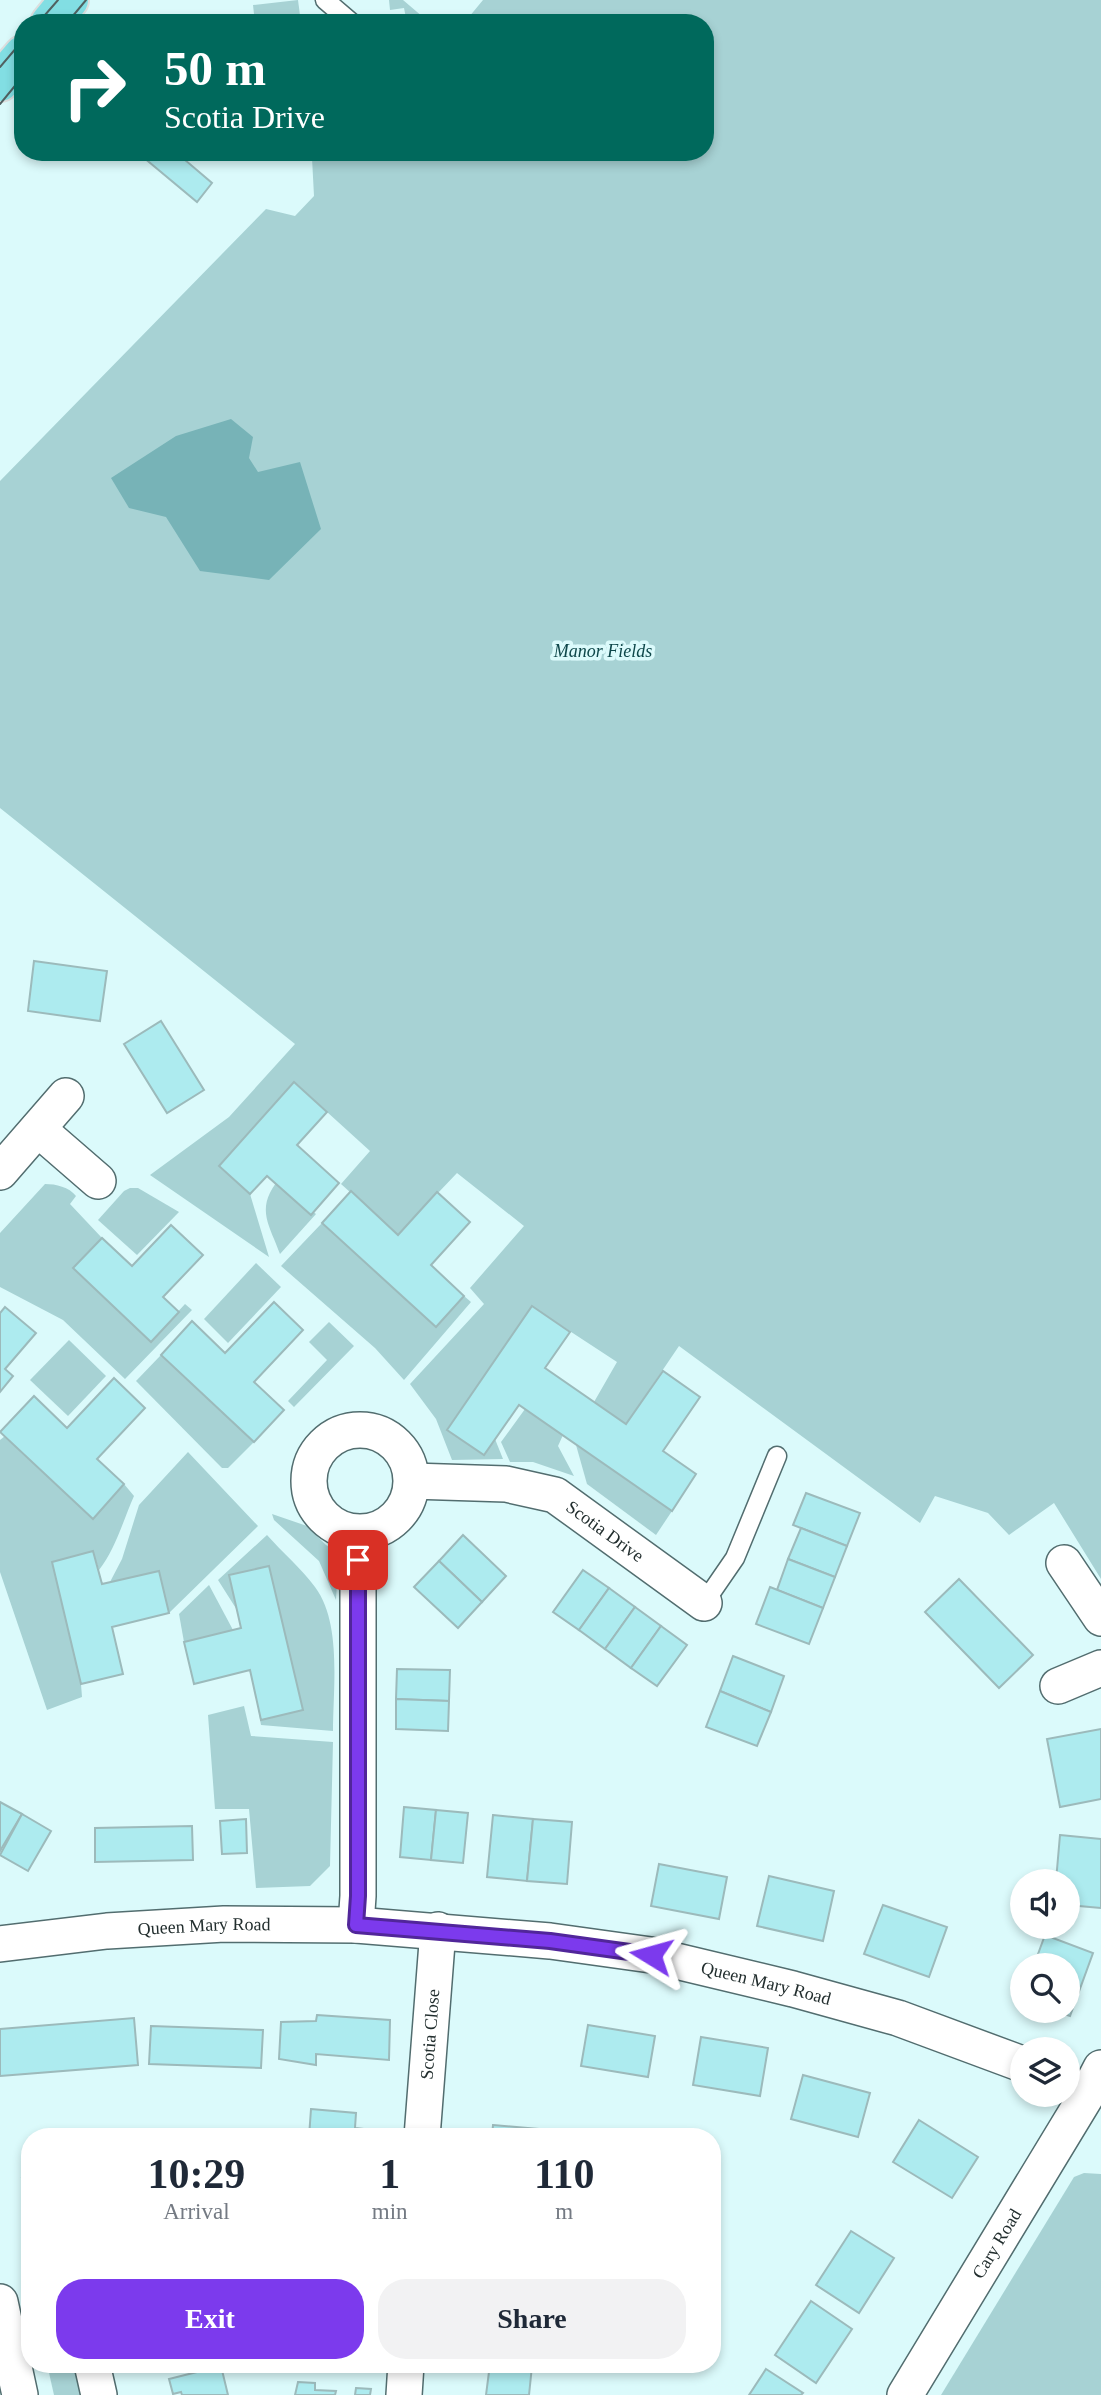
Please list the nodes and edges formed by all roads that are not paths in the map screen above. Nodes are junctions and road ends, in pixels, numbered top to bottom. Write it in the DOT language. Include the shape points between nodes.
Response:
graph roads {
  1 [pos="69,0"];
  2 [pos="326,0"];
  3 [pos="57,14"];
  4 [pos="342,14"];
  5 [pos="14,66"];
  6 [pos="0,82"];
  7 [pos="66,1096"];
  8 [pos="38,1129"];
  9 [pos="0,1172"];
  10 [pos="98,1181"];
  11 [pos="777,1455"];
  12 [pos="412,1481"];
  13 [pos="358,1534"];
  14 [pos="1064,1563"];
  15 [pos="704,1603"];
  16 [pos="1101,1618"];
  17 [pos="1101,1668"];
  18 [pos="1058,1686"];
  19 [pos="356,1925"];
  20 [pos="438,1930"];
  21 [pos="0,1944"];
  22 [pos="1010,2059"];
  23 [pos="1089,2086"];
  24 [pos="423,2128"];
  25 [pos="0,2302"];
  26 [pos="94,2373"];
  27 [pos="405,2373"];
  28 [pos="20,2395"];
  29 [pos="99,2395"];
  30 [pos="404,2395"];
  31 [pos="905,2395"];
  1 -- 3 [label="main road"];
  2 -- 4 [label="lane"];
  5 -- 6 [label="main road"];
  7 -- 8 [label="street"];
  8 -- 9 [label="street"];
  8 -- 10 [label="street"];
  11 -- 15 [label="lane" via="735,1558"];
  12 -- 13 [label="street" via="408,1502 396,1519 379,1530"];
  12 -- 13 [label="street" via="403,1452 381,1432 350,1429 323,1443 309,1470 310,1500 329,1524"];
  12 -- 15 [label="street, Scotia Drive" via="506,1484 555,1495"];
  13 -- 19 [label="street"];
  14 -- 16 [label="street"];
  17 -- 18 [label="street"];
  19 -- 20 [label="street, Queen Mary Road"];
  19 -- 21 [label="street, Queen Mary Road" via="198,1926"];
  20 -- 22 [label="street, Queen Mary Road" via="651,1955 898,2018"];
  20 -- 24 [label="street, Scotia Close"];
  23 -- 31 [label="street, Cary Road"];
  25 -- 28 [label="street"];
  26 -- 29 [label="street"];
  27 -- 30 [label="street"];
}
